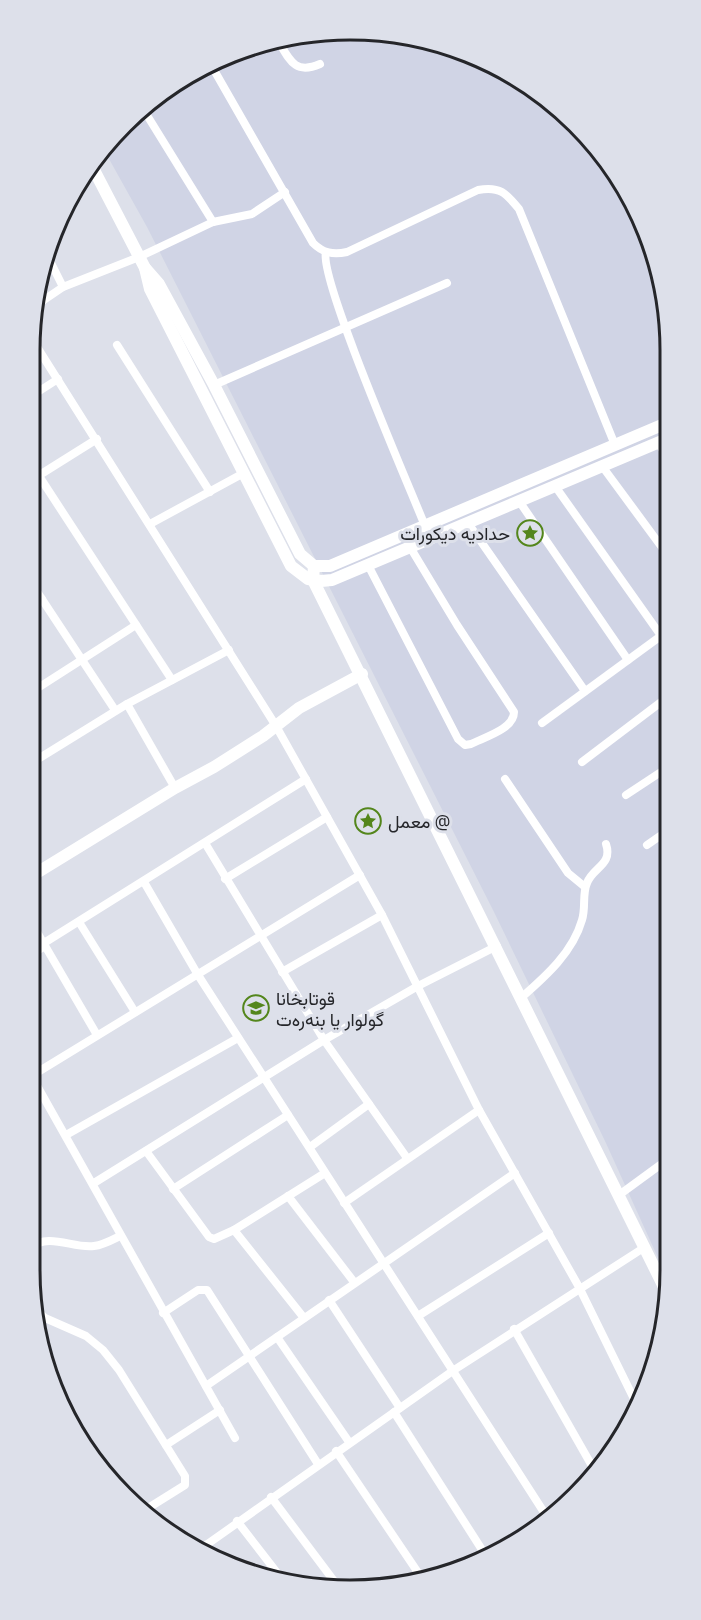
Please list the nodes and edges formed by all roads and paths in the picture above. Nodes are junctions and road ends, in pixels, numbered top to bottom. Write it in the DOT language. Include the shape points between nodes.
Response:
graph roads {
  1 [pos="282,48"];
  2 [pos="320,64"];
  3 [pos="215,71"];
  4 [pos="147,116"];
  5 [pos="96,174"];
  6 [pos="285,192"];
  7 [pos="213,222"];
  8 [pos="327,252"];
  9 [pos="142,263"];
  10 [pos="52,266"];
  11 [pos="447,283"];
  12 [pos="63,287"];
  13 [pos="45,300"];
  14 [pos="346,328"];
  15 [pos="117,345"];
  16 [pos="40,351"];
  17 [pos="58,379"];
  18 [pos="214,385"];
  19 [pos="40,391"];
  20 [pos="660,426"];
  21 [pos="97,439"];
  22 [pos="660,441"];
  23 [pos="615,445"];
  24 [pos="602,466"];
  25 [pos="242,474"];
  26 [pos="40,475"];
  27 [pos="40,478"];
  28 [pos="555,486"];
  29 [pos="210,492"];
  30 [pos="519,501"];
  31 [pos="468,523"];
  32 [pos="150,524"];
  33 [pos="425,526"];
  34 [pos="660,545"];
  35 [pos="410,547"];
  36 [pos="368,565"];
  37 [pos="314,566"];
  38 [pos="313,580"];
  39 [pos="40,596"];
  40 [pos="42,599"];
  41 [pos="136,625"];
  42 [pos="660,635"];
  43 [pos="660,637"];
  44 [pos="229,651"];
  45 [pos="628,660"];
  46 [pos="83,661"];
  47 [pos="362,674"];
  48 [pos="172,680"];
  49 [pos="40,687"];
  50 [pos="585,691"];
  51 [pos="660,703"];
  52 [pos="127,704"];
  53 [pos="115,710"];
  54 [pos="542,723"];
  55 [pos="276,726"];
  56 [pos="40,758"];
  57 [pos="582,762"];
  58 [pos="660,773"];
  59 [pos="306,779"];
  60 [pos="505,779"];
  61 [pos="176,788"];
  62 [pos="626,795"];
  63 [pos="327,817"];
  64 [pos="660,837"];
  65 [pos="205,843"];
  66 [pos="606,844"];
  67 [pos="647,845"];
  68 [pos="40,871"];
  69 [pos="360,875"];
  70 [pos="225,879"];
  71 [pos="144,882"];
  72 [pos="585,887"];
  73 [pos="382,915"];
  74 [pos="79,922"];
  75 [pos="40,937"];
  76 [pos="260,937"];
  77 [pos="44,944"];
  78 [pos="497,946"];
  79 [pos="40,947"];
  80 [pos="282,972"];
  81 [pos="198,975"];
  82 [pos="418,986"];
  83 [pos="522,997"];
  84 [pos="135,1012"];
  85 [pos="97,1035"];
  86 [pos="238,1038"];
  87 [pos="324,1040"];
  88 [pos="40,1071"];
  89 [pos="263,1078"];
  90 [pos="40,1091"];
  91 [pos="369,1104"];
  92 [pos="479,1110"];
  93 [pos="288,1114"];
  94 [pos="66,1135"];
  95 [pos="310,1147"];
  96 [pos="146,1151"];
  97 [pos="406,1158"];
  98 [pos="660,1165"];
  99 [pos="325,1173"];
  100 [pos="514,1173"];
  101 [pos="94,1183"];
  102 [pos="173,1189"];
  103 [pos="619,1195"];
  104 [pos="288,1196"];
  105 [pos="344,1203"];
  106 [pos="234,1230"];
  107 [pos="549,1233"];
  108 [pos="120,1236"];
  109 [pos="40,1244"];
  110 [pos="645,1247"];
  111 [pos="382,1262"];
  112 [pos="660,1278"];
  113 [pos="354,1282"];
  114 [pos="579,1287"];
  115 [pos="329,1300"];
  116 [pos="163,1313"];
  117 [pos="418,1316"];
  118 [pos="44,1317"];
  119 [pos="304,1318"];
  120 [pos="514,1329"];
  121 [pos="277,1337"];
  122 [pos="248,1358"];
  123 [pos="454,1370"];
  124 [pos="206,1386"];
  125 [pos="633,1397"];
  126 [pos="220,1410"];
  127 [pos="397,1410"];
  128 [pos="235,1438"];
  129 [pos="349,1442"];
  130 [pos="166,1445"];
  131 [pos="336,1451"];
  132 [pos="318,1464"];
  133 [pos="591,1464"];
  134 [pos="271,1497"];
  135 [pos="150,1506"];
  136 [pos="544,1512"];
  137 [pos="237,1521"];
  138 [pos="207,1545"];
  139 [pos="483,1550"];
  140 [pos="275,1570"];
  141 [pos="419,1572"];
  142 [pos="332,1579"];
  1 -- 2 [label="street" via="298,69"];
  3 -- 6 [label="street"];
  4 -- 7 [label="street"];
  5 -- 9 [label="main road"];
  6 -- 7 [label="street" via="252,214"];
  6 -- 8 [label="street" via="313,243"];
  7 -- 9 [label="street"];
  8 -- 14 [label="street" via="326,267"];
  8 -- 23 [label="street" via="347,252 478,189 495,187 507,194 519,209"];
  9 -- 12 [label="street"];
  9 -- 18 [label="main road" via="159,285"];
  9 -- 25 [label="main road" via="150,289"];
  10 -- 12 [label="street"];
  11 -- 14 [label="street"];
  12 -- 13 [label="street"];
  14 -- 18 [label="street"];
  14 -- 33 [label="street"];
  15 -- 29 [label="street"];
  16 -- 17 [label="street"];
  17 -- 19 [label="street"];
  17 -- 21 [label="street"];
  18 -- 37 [label="main road" via="300,554"];
  20 -- 23 [label="main road"];
  21 -- 26 [label="street"];
  21 -- 32 [label="street"];
  22 -- 24 [label="main road"];
  23 -- 33 [label="main road"];
  24 -- 28 [label="main road"];
  24 -- 34 [label="street"];
  25 -- 29 [label="street"];
  25 -- 38 [label="main road" via="291,566"];
  27 -- 41 [label="street"];
  28 -- 30 [label="main road"];
  28 -- 42 [label="street"];
  29 -- 32 [label="street"];
  30 -- 31 [label="main road"];
  30 -- 45 [label="street"];
  31 -- 35 [label="main road"];
  31 -- 50 [label="street"];
  32 -- 44 [label="street"];
  33 -- 37 [label="main road" via="330,566"];
  35 -- 36 [label="main road"];
  35 -- 36 [label="street" via="514,712 509,725 471,744 465,745 458,739"];
  36 -- 38 [label="main road" via="332,580"];
  37 -- 38 [label="main road"];
  38 -- 47 [label="main road"];
  39 -- 40 [label="street"];
  40 -- 46 [label="street"];
  41 -- 46 [label="street"];
  41 -- 48 [label="street"];
  43 -- 45 [label="street"];
  44 -- 48 [label="street"];
  44 -- 55 [label="street"];
  45 -- 50 [label="street"];
  46 -- 49 [label="street"];
  46 -- 53 [label="street"];
  47 -- 55 [label="main road" via="298,708"];
  47 -- 78 [label="main road"];
  48 -- 52 [label="street"];
  50 -- 54 [label="street"];
  51 -- 57 [label="street"];
  52 -- 53 [label="street"];
  52 -- 61 [label="street"];
  53 -- 56 [label="street"];
  55 -- 59 [label="street"];
  55 -- 61 [label="main road"];
  58 -- 62 [label="street"];
  59 -- 63 [label="street"];
  59 -- 65 [label="street"];
  60 -- 72 [label="street" via="568,873"];
  61 -- 68 [label="main road"];
  63 -- 69 [label="street"];
  63 -- 70 [label="street"];
  64 -- 67 [label="street"];
  65 -- 70 [label="street"];
  65 -- 71 [label="street"];
  66 -- 72 [label="street" via="605,862"];
  69 -- 73 [label="street"];
  69 -- 76 [label="street"];
  70 -- 76 [label="street"];
  71 -- 74 [label="street"];
  71 -- 81 [label="street"];
  72 -- 83 [label="street" via="584,912 575,937 553,969"];
  73 -- 80 [label="street"];
  73 -- 82 [label="street"];
  74 -- 77 [label="street"];
  74 -- 84 [label="street"];
  75 -- 77 [label="street"];
  76 -- 80 [label="street"];
  76 -- 81 [label="street"];
  77 -- 79 [label="street"];
  77 -- 85 [label="street"];
  78 -- 82 [label="street"];
  78 -- 83 [label="main road"];
  80 -- 87 [label="street"];
  81 -- 84 [label="street"];
  81 -- 86 [label="street"];
  82 -- 87 [label="street"];
  82 -- 92 [label="street"];
  83 -- 103 [label="main road"];
  84 -- 85 [label="street"];
  85 -- 88 [label="street"];
  86 -- 89 [label="street"];
  86 -- 94 [label="street"];
  87 -- 89 [label="street"];
  87 -- 91 [label="street"];
  89 -- 93 [label="street"];
  89 -- 96 [label="street"];
  90 -- 94 [label="street"];
  91 -- 95 [label="street"];
  91 -- 97 [label="street"];
  92 -- 97 [label="street"];
  92 -- 100 [label="street"];
  93 -- 95 [label="street"];
  93 -- 102 [label="street"];
  94 -- 101 [label="street"];
  95 -- 99 [label="street"];
  96 -- 101 [label="street"];
  96 -- 102 [label="street"];
  97 -- 105 [label="street"];
  98 -- 103 [label="street"];
  99 -- 104 [label="street"];
  99 -- 105 [label="street"];
  100 -- 107 [label="street"];
  100 -- 111 [label="street"];
  101 -- 108 [label="street"];
  102 -- 106 [label="street" via="209,1237 218,1239"];
  103 -- 110 [label="main road"];
  104 -- 106 [label="street"];
  104 -- 113 [label="street"];
  105 -- 111 [label="street"];
  106 -- 119 [label="street"];
  107 -- 114 [label="street"];
  107 -- 117 [label="street"];
  108 -- 109 [label="street" via="93,1247 57,1241"];
  108 -- 116 [label="street"];
  110 -- 112 [label="main road"];
  110 -- 114 [label="street"];
  111 -- 113 [label="street"];
  111 -- 117 [label="street"];
  113 -- 115 [label="street"];
  114 -- 120 [label="street"];
  114 -- 125 [label="street"];
  115 -- 119 [label="street"];
  115 -- 127 [label="street"];
  116 -- 122 [label="street" via="205,1289"];
  116 -- 124 [label="street"];
  117 -- 123 [label="street"];
  118 -- 130 [label="street" via="86,1336 103,1350"];
  119 -- 121 [label="street"];
  120 -- 123 [label="street"];
  120 -- 133 [label="street"];
  121 -- 122 [label="street"];
  121 -- 129 [label="street"];
  122 -- 124 [label="street"];
  122 -- 132 [label="street"];
  123 -- 127 [label="street"];
  123 -- 136 [label="street"];
  124 -- 126 [label="street"];
  126 -- 128 [label="street"];
  126 -- 130 [label="street"];
  127 -- 129 [label="street"];
  127 -- 139 [label="street"];
  129 -- 131 [label="street"];
  130 -- 135 [label="street" via="187,1481"];
  131 -- 132 [label="street"];
  131 -- 141 [label="street"];
  132 -- 134 [label="street"];
  134 -- 137 [label="street"];
  134 -- 142 [label="street"];
  137 -- 138 [label="street"];
  137 -- 140 [label="street"];
}
